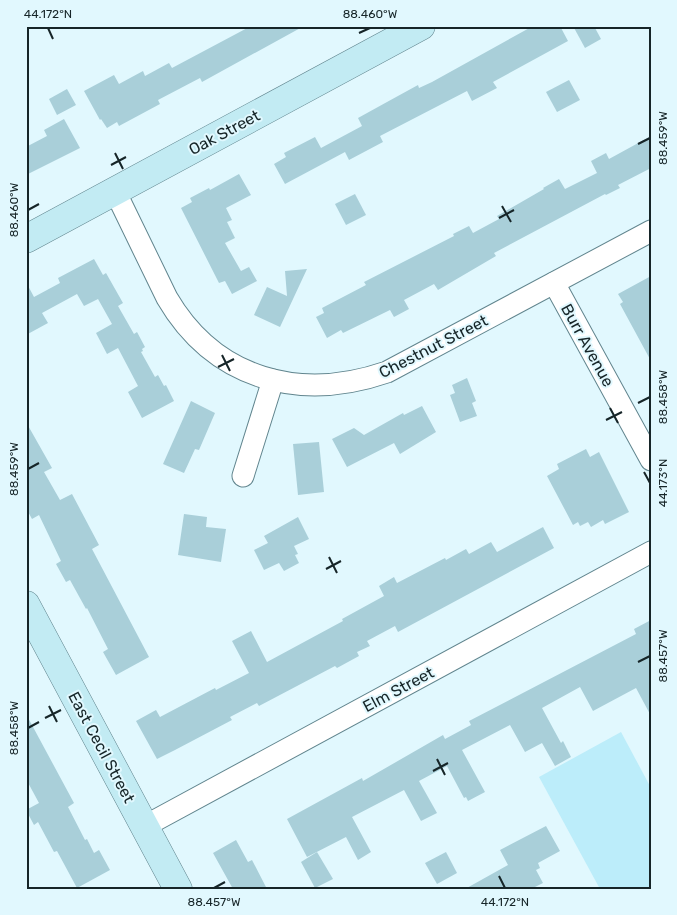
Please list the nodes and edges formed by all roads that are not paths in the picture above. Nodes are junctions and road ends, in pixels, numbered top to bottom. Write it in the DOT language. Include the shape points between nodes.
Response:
graph roads {
  1 [pos="421,26"];
  2 [pos="115,191"];
  3 [pos="651,231"];
  4 [pos="26,239"];
  5 [pos="554,283"];
  6 [pos="273,380"];
  7 [pos="651,460"];
  8 [pos="242,476"];
  9 [pos="651,552"];
  10 [pos="26,605"];
  11 [pos="145,826"];
  12 [pos="178,889"];
  1 -- 2 [label="street, Oak Street"];
  2 -- 4 [label="street, Oak Street"];
  2 -- 6 [label="street, Chestnut Street" via="168,298 186,325 223,358"];
  3 -- 5 [label="street, Chestnut Street"];
  5 -- 6 [label="street, Chestnut Street" via="387,372 331,385 311,386"];
  5 -- 7 [label="street, Burr Avenue"];
  6 -- 8 [label="street"];
  9 -- 11 [label="street, Elm Street"];
  10 -- 11 [label="street, East Cecil Street"];
  11 -- 12 [label="street, East Cecil Street"];
}
